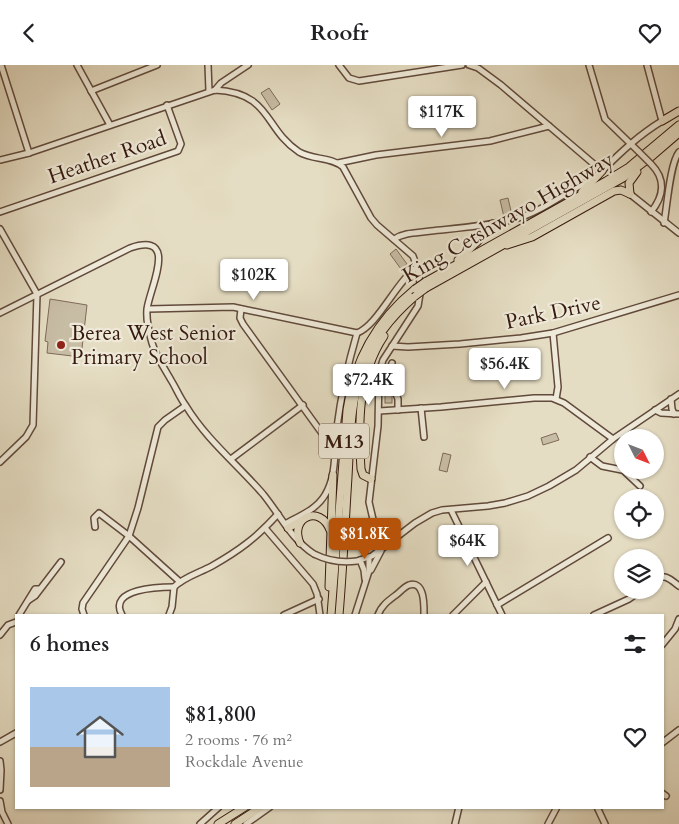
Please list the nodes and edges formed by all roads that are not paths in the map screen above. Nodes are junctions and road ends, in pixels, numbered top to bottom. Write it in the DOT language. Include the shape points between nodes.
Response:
graph roads {
  1 [pos="1,65"];
  2 [pos="76,65"];
  3 [pos="157,65"];
  4 [pos="208,65"];
  5 [pos="248,65"];
  6 [pos="339,65"];
  7 [pos="462,65"];
  8 [pos="469,65"];
  9 [pos="589,65"];
  10 [pos="647,65"];
  11 [pos="212,90"];
  12 [pos="91,91"];
  13 [pos="167,105"];
  14 [pos="679,111"];
  15 [pos="662,121"];
  16 [pos="110,125"];
  17 [pos="679,125"];
  18 [pos="549,126"];
  19 [pos="679,134"];
  20 [pos="631,143"];
  21 [pos="679,152"];
  22 [pos="29,153"];
  23 [pos="0,161"];
  24 [pos="338,163"];
  25 [pos="602,171"];
  26 [pos="593,180"];
  27 [pos="630,194"];
  28 [pos="577,198"];
  29 [pos="0,212"];
  30 [pos="651,212"];
  31 [pos="664,223"];
  32 [pos="492,224"];
  33 [pos="480,225"];
  34 [pos="0,229"];
  35 [pos="484,233"];
  36 [pos="679,233"];
  37 [pos="394,239"];
  38 [pos="498,247"];
  39 [pos="452,266"];
  40 [pos="417,267"];
  41 [pos="31,282"];
  42 [pos="425,285"];
  43 [pos="48,288"];
  44 [pos="36,293"];
  45 [pos="679,295"];
  46 [pos="25,299"];
  47 [pos="407,302"];
  48 [pos="35,307"];
  49 [pos="148,309"];
  50 [pos="241,309"];
  51 [pos="0,313"];
  52 [pos="380,325"];
  53 [pos="357,333"];
  54 [pos="553,333"];
  55 [pos="397,339"];
  56 [pos="392,346"];
  57 [pos="401,347"];
  58 [pos="392,363"];
  59 [pos="679,394"];
  60 [pos="342,399"];
  61 [pos="556,399"];
  62 [pos="671,399"];
  63 [pos="302,405"];
  64 [pos="185,406"];
  65 [pos="421,408"];
  66 [pos="398,410"];
  67 [pos="654,410"];
  68 [pos="378,411"];
  69 [pos="676,414"];
  70 [pos="424,437"];
  71 [pos="613,439"];
  72 [pos="334,449"];
  73 [pos="590,457"];
  74 [pos="231,459"];
  75 [pos="0,462"];
  76 [pos="614,468"];
  77 [pos="333,475"];
  78 [pos="371,479"];
  79 [pos="633,479"];
  80 [pos="640,486"];
  81 [pos="451,510"];
  82 [pos="278,514"];
  83 [pos="301,521"];
  84 [pos="287,526"];
  85 [pos="95,527"];
  86 [pos="265,528"];
  87 [pos="331,533"];
  88 [pos="129,537"];
  89 [pos="608,538"];
  90 [pos="300,543"];
  91 [pos="383,548"];
  92 [pos="369,557"];
  93 [pos="358,561"];
  94 [pos="61,562"];
  95 [pos="664,576"];
  96 [pos="180,582"];
  97 [pos="366,582"];
  98 [pos="486,582"];
  99 [pos="174,587"];
  100 [pos="679,587"];
  101 [pos="319,599"];
  102 [pos="630,599"];
  103 [pos="497,605"];
  104 [pos="20,614"];
  105 [pos="83,614"];
  106 [pos="122,614"];
  107 [pos="169,614"];
  108 [pos="286,614"];
  109 [pos="320,614"];
  110 [pos="329,614"];
  111 [pos="329,614"];
  112 [pos="339,614"];
  113 [pos="355,614"];
  114 [pos="378,614"];
  115 [pos="424,614"];
  116 [pos="453,614"];
  117 [pos="502,614"];
  118 [pos="596,614"];
  119 [pos="679,619"];
  120 [pos="15,622"];
  121 [pos="0,635"];
  122 [pos="664,643"];
  123 [pos="679,730"];
  124 [pos="15,734"];
  125 [pos="664,741"];
  126 [pos="0,742"];
  127 [pos="0,761"];
  128 [pos="0,790"];
  129 [pos="0,801"];
  130 [pos="217,809"];
  131 [pos="242,809"];
  132 [pos="258,809"];
  133 [pos="267,809"];
  134 [pos="459,809"];
  135 [pos="556,809"];
  136 [pos="598,809"];
  137 [pos="8,824"];
  138 [pos="200,824"];
  139 [pos="218,824"];
  140 [pos="235,824"];
  141 [pos="246,824"];
  142 [pos="455,824"];
  143 [pos="548,824"];
  144 [pos="605,824"];
  1 -- 22 [label="street"];
  2 -- 12 [label="street"];
  3 -- 12 [label="street"];
  4 -- 11 [label="street"];
  5 -- 11 [label="street"];
  6 -- 7 [label="street" via="349,78 359,81"];
  8 -- 18 [label="street" via="478,67"];
  9 -- 20 [label="street" via="605,119"];
  10 -- 15 [label="street"];
  11 -- 13 [label="street"];
  11 -- 24 [label="street" via="239,95 254,102 300,152"];
  12 -- 16 [label="street"];
  13 -- 16 [label="street"];
  13 -- 29 [label="street, Heather Road" via="181,144 178,151"];
  14 -- 15 [label="highway"];
  15 -- 20 [label="street"];
  16 -- 22 [label="street"];
  17 -- 28 [label="highway, King Cetshwayo Highway / M13" via="629,167"];
  18 -- 24 [label="street" via="490,141"];
  18 -- 25 [label="street"];
  19 -- 27 [label="highway" via="634,175 629,183"];
  19 -- 38 [label="highway, King Cetshwayo Highway / M13" via="623,178"];
  20 -- 25 [label="street"];
  20 -- 30 [label="street, bridge" via="660,176 663,189"];
  21 -- 31 [label="street" via="673,165"];
  22 -- 23 [label="street"];
  24 -- 37 [label="street" via="347,173 371,218"];
  25 -- 26 [label="highway"];
  26 -- 28 [label="highway"];
  26 -- 32 [label="street" via="528,215"];
  27 -- 30 [label="street"];
  27 -- 38 [label="highway" via="614,191 532,237"];
  28 -- 39 [label="highway, King Cetshwayo Highway / M13"];
  30 -- 31 [label="street"];
  31 -- 36 [label="street"];
  32 -- 33 [label="street"];
  32 -- 35 [label="highway"];
  33 -- 35 [label="highway"];
  33 -- 37 [label="street" via="416,232"];
  34 -- 41 [label="street"];
  35 -- 39 [label="highway"];
  37 -- 40 [label="street" via="411,254"];
  38 -- 42 [label="highway, King Cetshwayo Highway / M13"];
  39 -- 42 [label="highway, King Cetshwayo Highway / M13"];
  40 -- 53 [label="street" via="368,326"];
  40 -- 55 [label="street" via="420,300"];
  41 -- 43 [label="street"];
  41 -- 44 [label="street"];
  42 -- 47 [label="highway, King Cetshwayo Highway / M13, bridge"];
  42 -- 52 [label="highway, King Cetshwayo Highway / M13, bridge" via="398,303"];
  43 -- 44 [label="street"];
  43 -- 49 [label="street" via="130,248 146,244 156,248 160,257"];
  44 -- 46 [label="street"];
  44 -- 48 [label="street"];
  45 -- 54 [label="street, Park Drive"];
  46 -- 48 [label="street"];
  46 -- 51 [label="street"];
  47 -- 78 [label="highway" via="379,345 362,395 360,469"];
  47 -- 112 [label="highway, King Cetshwayo Highway / M13" via="375,343 356,390"];
  48 -- 75 [label="street" via="33,425 26,437"];
  49 -- 50 [label="street"];
  49 -- 64 [label="street" via="153,345"];
  50 -- 53 [label="street"];
  50 -- 63 [label="street" via="241,322"];
  52 -- 60 [label="highway" via="361,351"];
  52 -- 110 [label="highway, King Cetshwayo Highway / M13" via="364,350 350,393"];
  53 -- 60 [label="street"];
  54 -- 57 [label="street, Park Drive"];
  54 -- 61 [label="street" via="558,387"];
  55 -- 56 [label="street"];
  55 -- 57 [label="street"];
  56 -- 57 [label="street, Park Drive"];
  56 -- 68 [label="street" via="380,369"];
  58 -- 66 [label="street" via="388,374 398,399"];
  59 -- 62 [label="street"];
  60 -- 72 [label="street"];
  61 -- 65 [label="street"];
  61 -- 71 [label="street"];
  62 -- 67 [label="street"];
  62 -- 69 [label="street"];
  63 -- 72 [label="street"];
  63 -- 74 [label="street"];
  64 -- 74 [label="street"];
  64 -- 88 [label="street" via="158,427"];
  65 -- 66 [label="street"];
  65 -- 70 [label="street"];
  66 -- 68 [label="street"];
  67 -- 69 [label="street"];
  67 -- 71 [label="street"];
  68 -- 78 [label="street"];
  71 -- 73 [label="street"];
  72 -- 77 [label="street"];
  73 -- 76 [label="street" via="601,465"];
  73 -- 81 [label="street" via="560,480 528,495 488,506"];
  74 -- 82 [label="street"];
  77 -- 84 [label="street" via="320,502"];
  77 -- 87 [label="highway"];
  78 -- 91 [label="street" via="371,513"];
  79 -- 80 [label="street"];
  81 -- 91 [label="street" via="427,515"];
  81 -- 98 [label="street"];
  82 -- 84 [label="street"];
  82 -- 86 [label="street"];
  83 -- 84 [label="highway"];
  83 -- 87 [label="highway" via="319,517"];
  83 -- 90 [label="highway" via="297,532"];
  84 -- 90 [label="street"];
  85 -- 88 [label="street" via="94,518 99,513"];
  86 -- 96 [label="street" via="240,549"];
  86 -- 101 [label="street" via="311,581"];
  87 -- 111 [label="highway"];
  88 -- 96 [label="street"];
  88 -- 105 [label="street" via="83,603"];
  89 -- 103 [label="street"];
  90 -- 93 [label="street, bridge" via="314,555 330,560"];
  91 -- 92 [label="street"];
  91 -- 97 [label="street"];
  92 -- 93 [label="street"];
  92 -- 97 [label="street"];
  93 -- 97 [label="street" via="364,569"];
  94 -- 104 [label="street" via="29,596"];
  95 -- 100 [label="street"];
  96 -- 99 [label="street"];
  97 -- 113 [label="street"];
  98 -- 103 [label="street"];
  98 -- 116 [label="street"];
  99 -- 106 [label="street" via="136,590 121,603"];
  99 -- 107 [label="street"];
  101 -- 108 [label="street"];
  101 -- 109 [label="street"];
  102 -- 118 [label="street"];
  103 -- 117 [label="street"];
  114 -- 115 [label="street" via="386,603 407,586 414,585 424,598"];
  119 -- 122 [label="street"];
  120 -- 121 [label="street"];
  123 -- 125 [label="street"];
  124 -- 126 [label="street"];
  127 -- 128 [label="street"];
  129 -- 137 [label="street"];
  130 -- 138 [label="street"];
  131 -- 139 [label="highway"];
  132 -- 140 [label="highway"];
  133 -- 141 [label="street"];
  134 -- 142 [label="street"];
  135 -- 143 [label="street"];
  136 -- 144 [label="street"];
}
